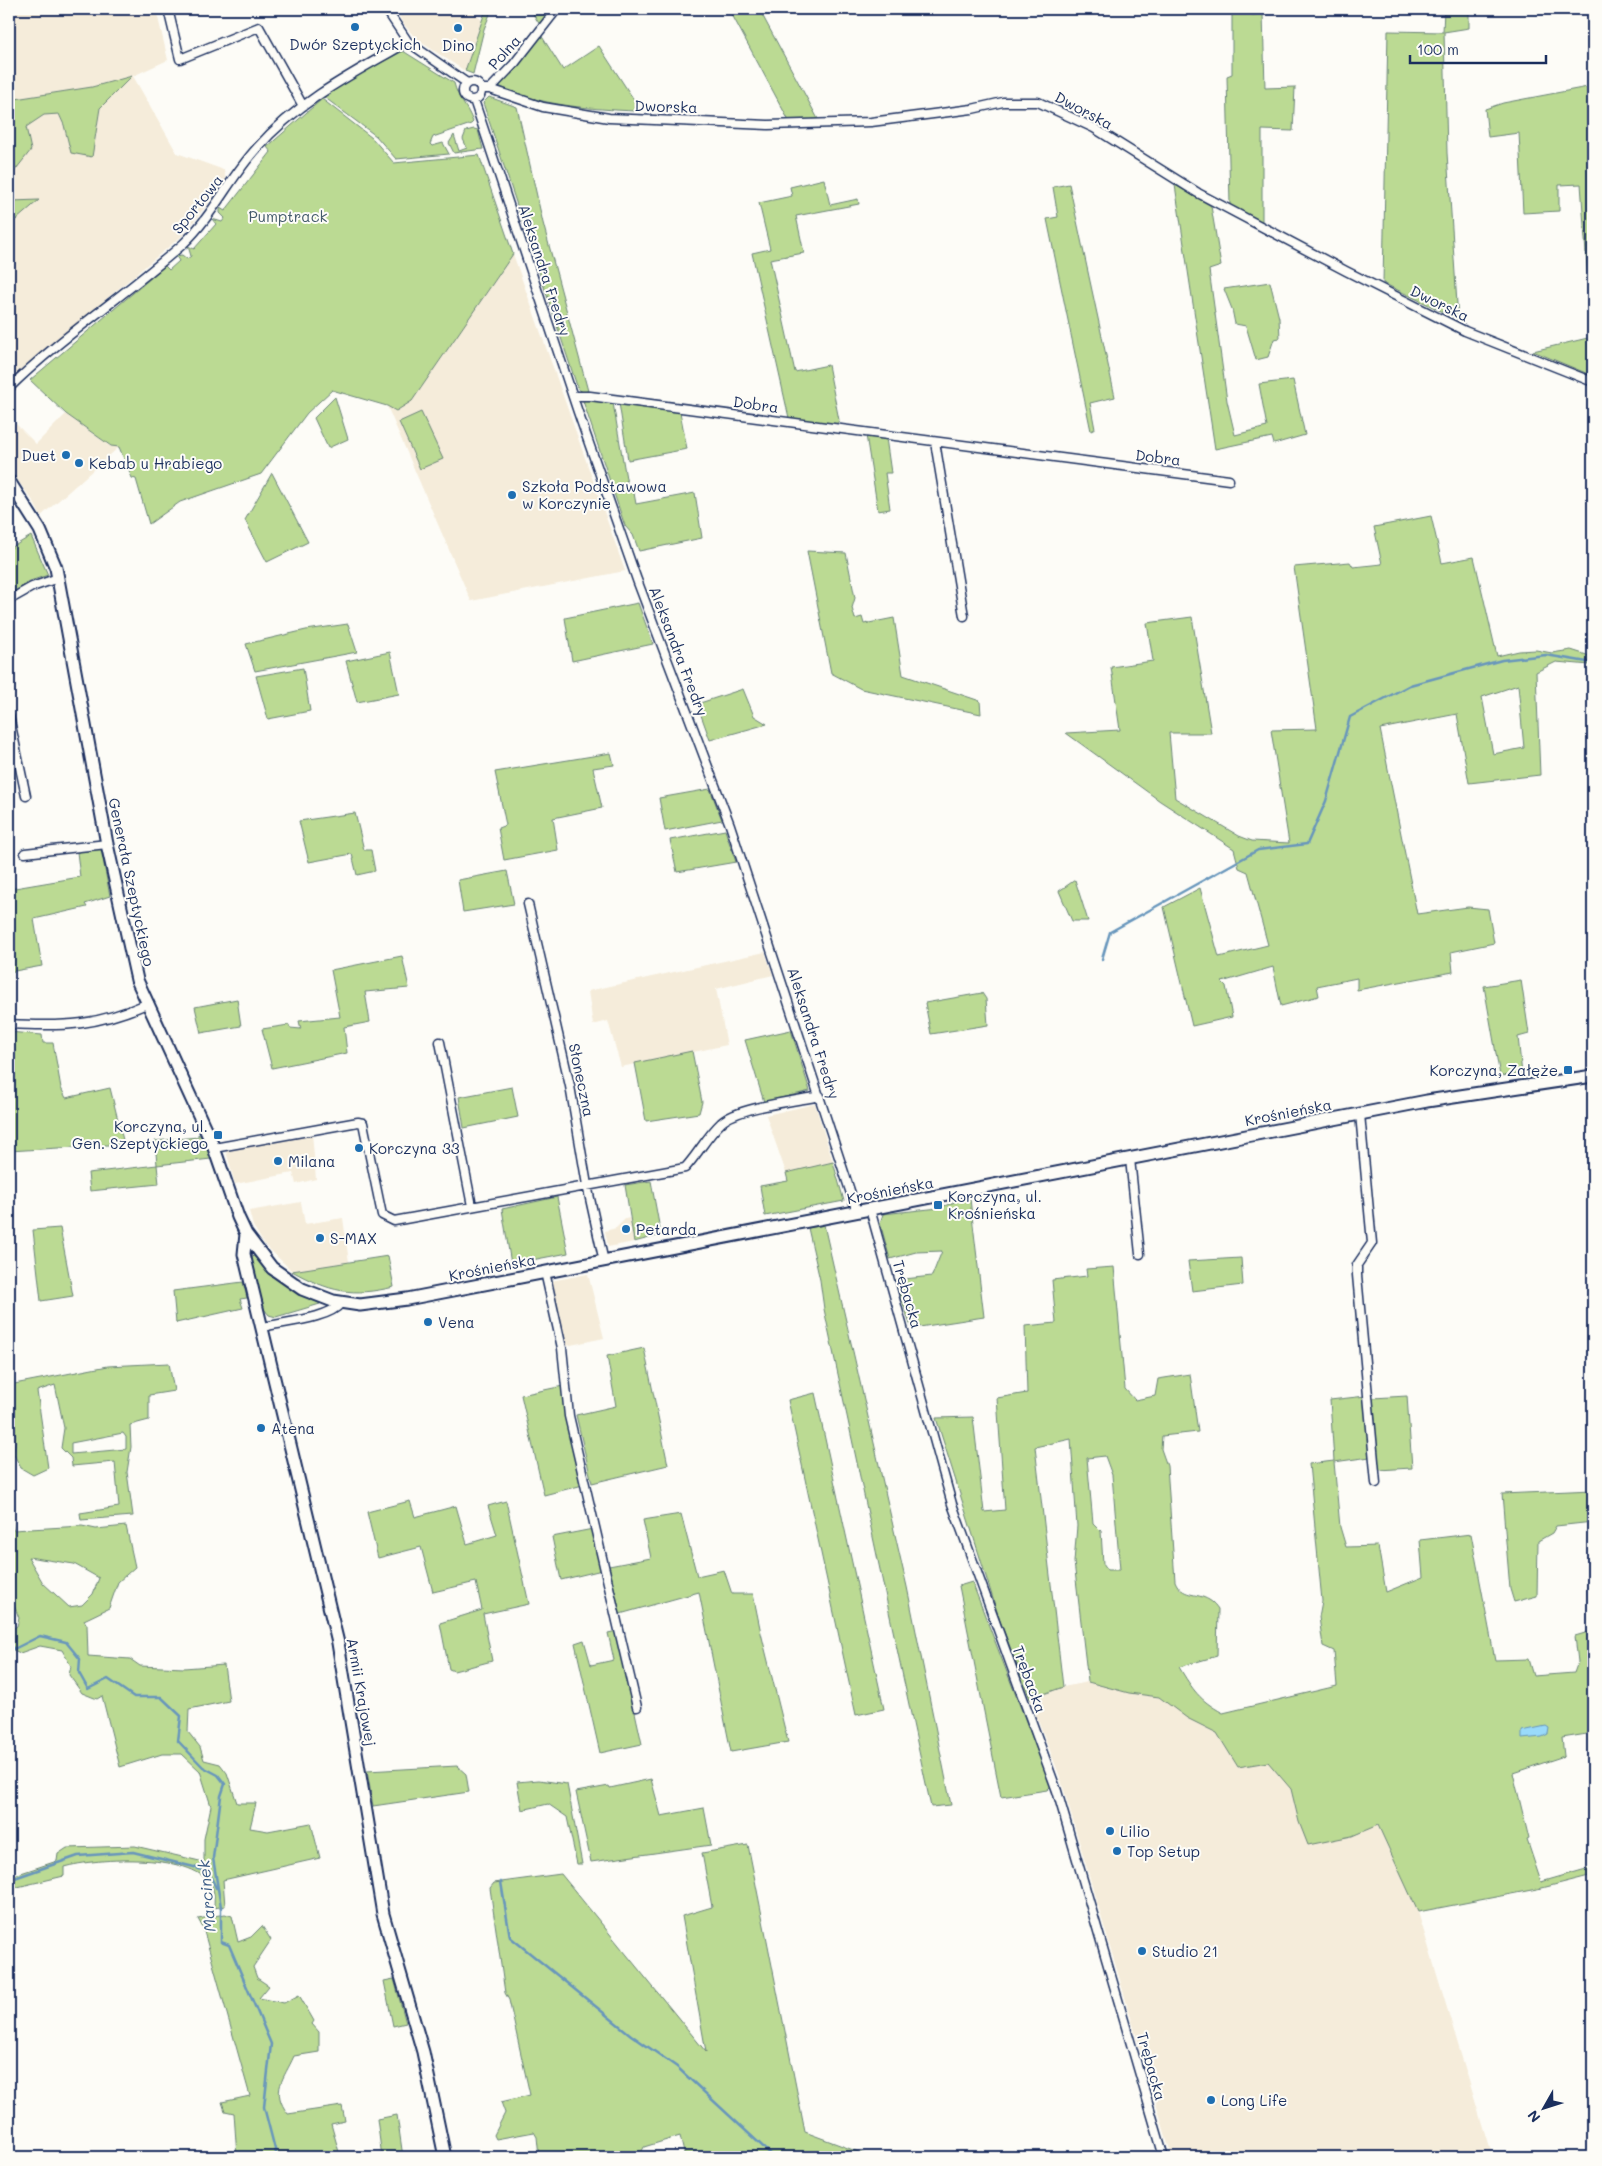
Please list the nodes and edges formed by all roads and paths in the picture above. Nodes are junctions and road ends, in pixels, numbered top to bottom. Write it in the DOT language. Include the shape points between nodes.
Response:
graph roads {
  1 [pos="168,9"];
  2 [pos="386,9"];
  3 [pos="557,9"];
  4 [pos="408,42"];
  5 [pos="467,84"];
  6 [pos="480,89"];
  7 [pos="490,90"];
  8 [pos="474,100"];
  9 [pos="303,106"];
  10 [pos="1593,382"];
  11 [pos="9,388"];
  12 [pos="573,396"];
  13 [pos="935,442"];
  14 [pos="1230,480"];
  15 [pos="9,481"];
  16 [pos="58,578"];
  17 [pos="9,600"];
  18 [pos="964,616"];
  19 [pos="9,716"];
  20 [pos="26,796"];
  21 [pos="107,844"];
  22 [pos="25,853"];
  23 [pos="528,904"];
  24 [pos="149,1004"];
  25 [pos="9,1024"];
  26 [pos="440,1042"];
  27 [pos="1593,1076"];
  28 [pos="820,1096"];
  29 [pos="1360,1114"];
  30 [pos="214,1148"];
  31 [pos="1130,1159"];
  32 [pos="587,1185"];
  33 [pos="472,1206"];
  34 [pos="870,1210"];
  35 [pos="857,1212"];
  36 [pos="246,1234"];
  37 [pos="1140,1254"];
  38 [pos="604,1262"];
  39 [pos="545,1272"];
  40 [pos="341,1303"];
  41 [pos="263,1326"];
  42 [pos="1376,1482"];
  43 [pos="1593,1564"];
  44 [pos="1593,1594"];
  45 [pos="637,1707"];
  46 [pos="445,2157"];
  47 [pos="1164,2157"];
  1 -- 9 [label="street" via="180,59 258,27"];
  2 -- 4 [label="street"];
  3 -- 7 [label="street, Polna"];
  4 -- 5 [label="street"];
  4 -- 9 [label="street, Sportowa" via="347,76"];
  5 -- 6 [label="street" via="474,82"];
  5 -- 8 [label="street" via="462,90 463,96"];
  6 -- 7 [label="street, Dworska"];
  6 -- 8 [label="street" via="480,95"];
  7 -- 10 [label="street, Dworska" via="542,107 592,116 768,125 871,122 1003,102 1038,102 1094,128 1198,193 1346,271 1465,331"];
  8 -- 12 [label="street, Aleksandra Fredry"];
  9 -- 11 [label="street, Sportowa" via="258,146 185,242 41,357"];
  12 -- 13 [label="street, Dobra"];
  12 -- 28 [label="street, Aleksandra Fredry" via="730,825"];
  13 -- 14 [label="street, Dobra"];
  13 -- 18 [label="street"];
  15 -- 16 [label="main road, Generała Szeptyckiego" via="40,530"];
  16 -- 17 [label="street"];
  16 -- 21 [label="main road, Generała Szeptyckiego"];
  19 -- 20 [label="street"];
  21 -- 22 [label="street"];
  21 -- 24 [label="main road, Generała Szeptyckiego" via="138,980"];
  23 -- 32 [label="street, Słoneczna" via="570,1086"];
  24 -- 25 [label="street" via="80,1025"];
  24 -- 30 [label="main road, Generała Szeptyckiego"];
  26 -- 33 [label="street"];
  27 -- 29 [label="main road, Krośnieńska"];
  28 -- 32 [label="street" via="737,1113 721,1123 684,1168"];
  28 -- 35 [label="street, Aleksandra Fredry"];
  29 -- 31 [label="main road, Krośnieńska"];
  29 -- 42 [label="street" via="1372,1243 1357,1265 1357,1275"];
  30 -- 33 [label="street" via="363,1123 382,1215 394,1222"];
  30 -- 36 [label="main road, Generała Szeptyckiego"];
  31 -- 34 [label="main road, Krośnieńska"];
  31 -- 37 [label="street"];
  32 -- 33 [label="street"];
  32 -- 38 [label="street, Słoneczna"];
  34 -- 35 [label="main road, Krośnieńska"];
  34 -- 47 [label="street, Trębacka" via="952,1504 1056,1791"];
  35 -- 38 [label="main road, Krośnieńska"];
  36 -- 40 [label="main road, Krośnieńska" via="264,1259 282,1276 314,1295"];
  36 -- 41 [label="main road, Armii Krajowej" via="244,1254"];
  38 -- 39 [label="main road, Krośnieńska"];
  39 -- 40 [label="main road, Krośnieńska" via="376,1304"];
  39 -- 45 [label="street" via="562,1348 570,1416"];
  40 -- 41 [label="street" via="324,1314"];
  41 -- 46 [label="main road, Armii Krajowej" via="338,1643 383,1914 423,2052"];
  43 -- 44 [label="street"];
}
